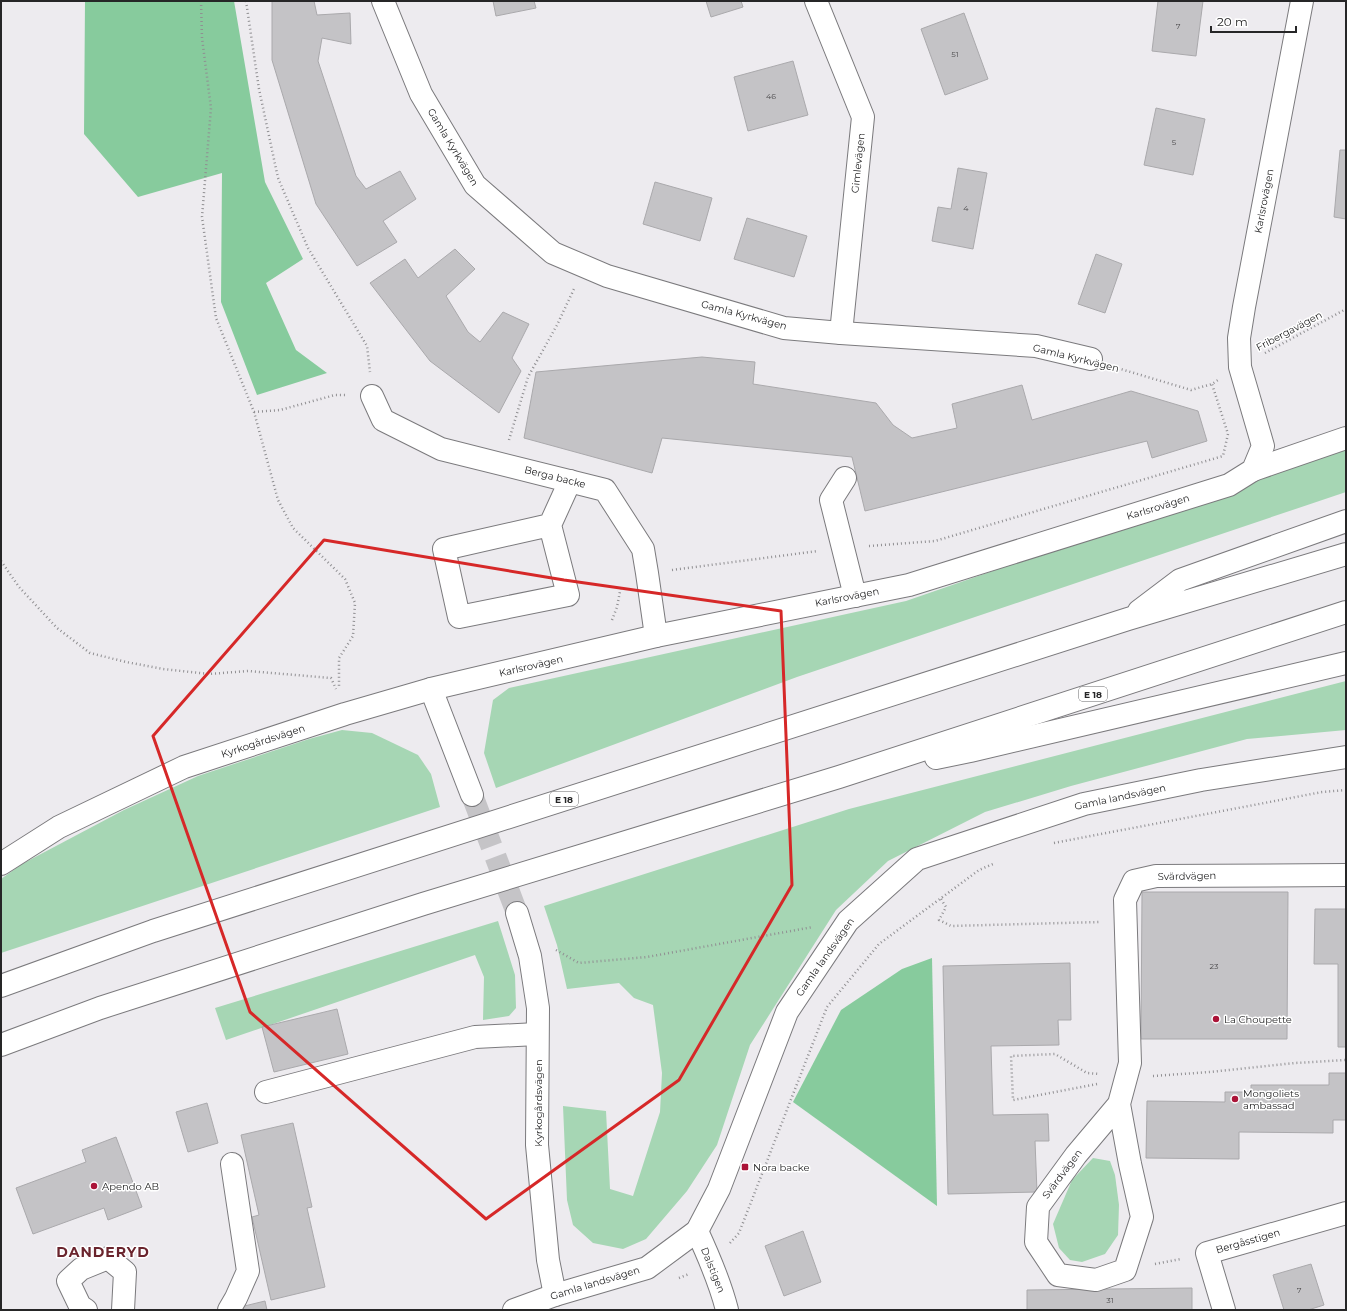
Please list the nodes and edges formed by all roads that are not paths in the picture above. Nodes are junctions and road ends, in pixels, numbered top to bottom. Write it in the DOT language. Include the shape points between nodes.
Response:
graph roads {
  1 [pos="383,1"];
  2 [pos="816,1"];
  3 [pos="1302,1"];
  4 [pos="841,333"];
  5 [pos="1091,359"];
  6 [pos="372,396"];
  7 [pos="1346,438"];
  8 [pos="1253,470"];
  9 [pos="845,478"];
  10 [pos="570,481"];
  11 [pos="1346,521"];
  12 [pos="550,525"];
  13 [pos="1346,554"];
  14 [pos="855,596"];
  15 [pos="1346,612"];
  16 [pos="1128,619"];
  17 [pos="656,636"];
  18 [pos="1346,663"];
  19 [pos="431,689"];
  20 [pos="1346,757"];
  21 [pos="839,777"];
  22 [pos="472,795"];
  23 [pos="1,864"];
  24 [pos="1346,874"];
  25 [pos="520,923"];
  26 [pos="1,986"];
  27 [pos="537,1034"];
  28 [pos="1,1045"];
  29 [pos="266,1092"];
  30 [pos="1119,1104"];
  31 [pos="232,1164"];
  32 [pos="1346,1213"];
  33 [pos="697,1231"];
  34 [pos="555,1295"];
  35 [pos="86,1310"];
  36 [pos="123,1310"];
  37 [pos="229,1310"];
  38 [pos="514,1310"];
  39 [pos="727,1310"];
  40 [pos="1224,1310"];
  1 -- 4 [label="main road, Gamla Kyrkvägen" via="421,94 475,185 553,253 607,276 784,328"];
  2 -- 4 [label="main road, Gimlevägen" via="863,117"];
  3 -- 8 [label="main road, Karlsrovägen" via="1239,338 1240,367 1263,446"];
  4 -- 5 [label="main road, Gamla Kyrkvägen" via="1036,346"];
  6 -- 10 [label="main road, Berga backe" via="383,420 441,449"];
  7 -- 8 [label="main road, Karlsrovägen"];
  8 -- 14 [label="main road, Karlsrovägen" via="1229,485 909,585"];
  9 -- 14 [label="main road" via="831,500"];
  10 -- 12 [label="main road"];
  10 -- 17 [label="main road, Berga backe" via="605,490 642,549"];
  11 -- 16 [label="main road" via="1180,580"];
  12 -- 12 [label="main road" via="568,595 459,617 444,549"];
  13 -- 16 [label="main road, E 18"];
  14 -- 17 [label="main road, Karlsrovägen"];
  15 -- 21 [label="main road, E 18"];
  16 -- 26 [label="main road, E 18" via="153,930"];
  17 -- 19 [label="main road, Karlsrovägen"];
  18 -- 21 [label="main road" via="978,749"];
  19 -- 22 [label="main road"];
  19 -- 23 [label="main road, Kyrkogårdsvägen" via="345,714 184,767 59,827"];
  20 -- 33 [label="main road, Gamla landsvägen" via="1201,780 1076,806 918,859 848,921 787,1012 720,1189"];
  21 -- 28 [label="main road, E 18" via="400,911 100,1008"];
  24 -- 30 [label="main road, Svärdvägen" via="1156,876 1134,881 1125,900 1130,1063"];
  25 -- 27 [label="main road, Kyrkogårdsvägen" via="530,956 538,1008"];
  27 -- 29 [label="main road" via="475,1037"];
  27 -- 34 [label="main road, Kyrkogårdsvägen" via="537,1145 548,1260"];
  30 -- 30 [label="main road, Svärdvägen" via="1076,1155 1038,1207 1036,1242 1058,1275 1096,1280 1125,1270 1142,1217"];
  31 -- 37 [label="main road" via="248,1271"];
  32 -- 40 [label="main road, Bergåsstigen" via="1207,1253"];
  33 -- 34 [label="main road, Gamla landsvägen" via="647,1268"];
  33 -- 39 [label="main road, Dalstigen" via="724,1295"];
  34 -- 38 [label="main road, Gamla landsvägen"];
  35 -- 36 [label="main road" via="80,1306 68,1281 81,1269 108,1258 125,1272"];
}
